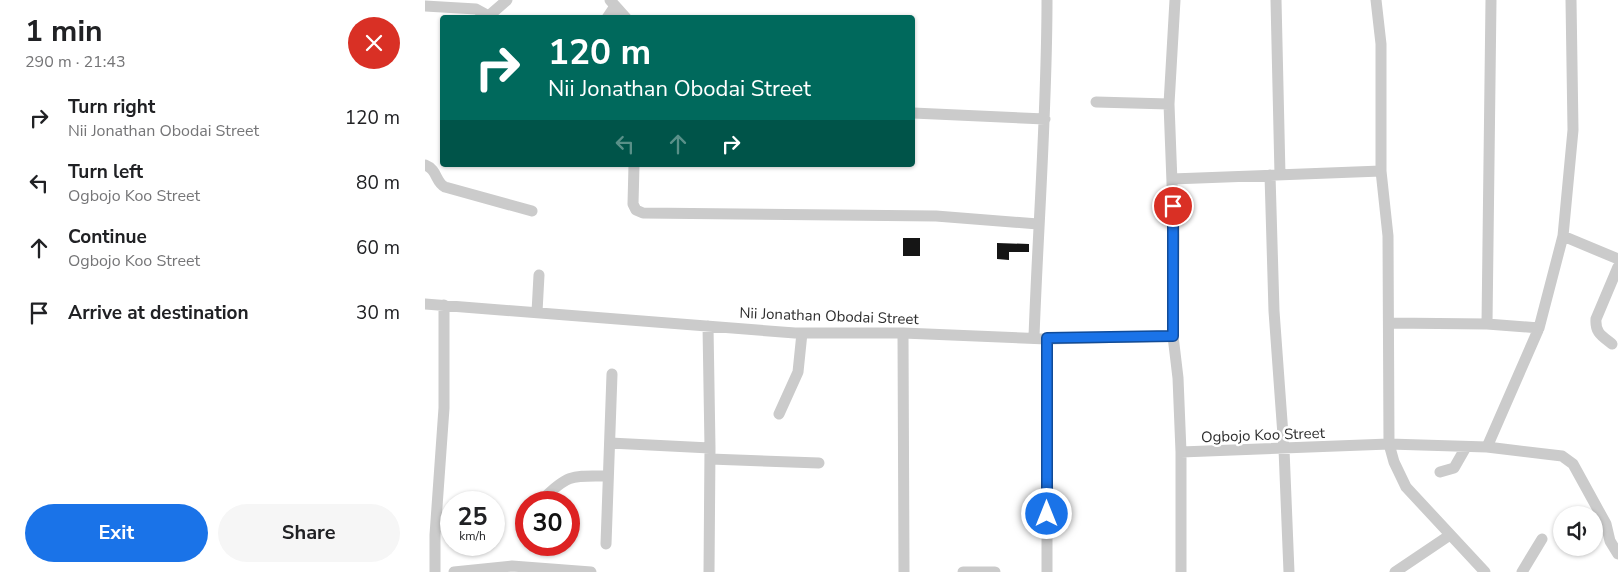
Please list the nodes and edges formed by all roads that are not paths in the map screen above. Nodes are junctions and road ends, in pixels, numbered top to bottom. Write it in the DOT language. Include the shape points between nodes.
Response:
graph roads {
  1 [pos="507,0"];
  2 [pos="1047,0"];
  3 [pos="1175,0"];
  4 [pos="1277,0"];
  5 [pos="1376,0"];
  6 [pos="1491,0"];
  7 [pos="1571,0"];
  8 [pos="613,2"];
  9 [pos="425,6"];
  10 [pos="608,15"];
  11 [pos="624,15"];
  12 [pos="1095,102"];
  13 [pos="1169,104"];
  14 [pos="915,112"];
  15 [pos="1045,119"];
  16 [pos="425,165"];
  17 [pos="634,167"];
  18 [pos="1381,171"];
  19 [pos="1275,175"];
  20 [pos="1172,179"];
  21 [pos="532,211"];
  22 [pos="1038,224"];
  23 [pos="1563,236"];
  24 [pos="1618,259"];
  25 [pos="1618,267"];
  26 [pos="539,275"];
  27 [pos="425,304"];
  28 [pos="444,305"];
  29 [pos="537,312"];
  30 [pos="1389,323"];
  31 [pos="1487,324"];
  32 [pos="708,326"];
  33 [pos="1539,328"];
  34 [pos="802,333"];
  35 [pos="903,333"];
  36 [pos="1173,336"];
  37 [pos="1034,337"];
  38 [pos="1047,338"];
  39 [pos="1612,344"];
  40 [pos="612,374"];
  41 [pos="779,414"];
  42 [pos="610,444"];
  43 [pos="1389,444"];
  44 [pos="1466,447"];
  45 [pos="1487,447"];
  46 [pos="1284,449"];
  47 [pos="1181,452"];
  48 [pos="710,453"];
  49 [pos="819,463"];
  50 [pos="1440,472"];
  51 [pos="608,476"];
  52 [pos="551,491"];
  53 [pos="1618,532"];
  54 [pos="1450,535"];
  55 [pos="1543,539"];
  56 [pos="1610,541"];
  57 [pos="606,544"];
  58 [pos="1618,554"];
  59 [pos="1475,568"];
  60 [pos="435,572"];
  61 [pos="454,572"];
  62 [pos="591,572"];
  63 [pos="709,572"];
  64 [pos="904,572"];
  65 [pos="963,572"];
  66 [pos="995,572"];
  67 [pos="1047,572"];
  68 [pos="1181,572"];
  69 [pos="1289,572"];
  70 [pos="1395,572"];
  71 [pos="1485,572"];
  72 [pos="1522,572"];
  1 -- 9 [label="street" via="487,15 476,9"];
  2 -- 15 [label="street"];
  3 -- 13 [label="street"];
  4 -- 19 [label="street"];
  5 -- 18 [label="street" via="1381,44"];
  6 -- 31 [label="street"];
  7 -- 23 [label="street" via="1573,130"];
  8 -- 10 [label="street"];
  8 -- 11 [label="street"];
  12 -- 13 [label="street"];
  13 -- 20 [label="street"];
  14 -- 15 [label="street"];
  15 -- 22 [label="street"];
  16 -- 21 [label="street" via="435,171 445,187"];
  17 -- 22 [label="street" via="633,204 636,210 643,212 936,216"];
  18 -- 19 [label="street"];
  18 -- 30 [label="street" via="1388,236"];
  19 -- 20 [label="street"];
  19 -- 46 [label="street" via="1274,311"];
  20 -- 36 [label="street, Ogbojo Koo Street"];
  22 -- 37 [label="street"];
  23 -- 24 [label="street"];
  23 -- 33 [label="street"];
  25 -- 39 [label="street" via="1596,320 1599,334"];
  26 -- 29 [label="street"];
  27 -- 28 [label="street, Nii Jonathan Obodai Street"];
  28 -- 29 [label="street, Nii Jonathan Obodai Street"];
  28 -- 60 [label="street" via="444,408"];
  29 -- 32 [label="street, Nii Jonathan Obodai Street"];
  30 -- 31 [label="street"];
  30 -- 43 [label="street"];
  31 -- 33 [label="street"];
  32 -- 34 [label="street, Nii Jonathan Obodai Street"];
  32 -- 48 [label="street"];
  33 -- 45 [label="street"];
  34 -- 35 [label="street, Nii Jonathan Obodai Street"];
  34 -- 41 [label="street" via="798,372"];
  35 -- 37 [label="street, Nii Jonathan Obodai Street"];
  35 -- 64 [label="street"];
  36 -- 38 [label="street, Nii Jonathan Obodai Street"];
  36 -- 47 [label="street, Ogbojo Koo Street"];
  37 -- 38 [label="street, Nii Jonathan Obodai Street"];
  38 -- 67 [label="street"];
  40 -- 42 [label="street"];
  42 -- 48 [label="street"];
  42 -- 51 [label="street"];
  43 -- 44 [label="street, Ogbojo Koo Street"];
  43 -- 46 [label="street, Ogbojo Koo Street"];
  43 -- 54 [label="street" via="1406,488"];
  44 -- 45 [label="street, Ogbojo Koo Street"];
  44 -- 50 [label="street" via="1454,468"];
  45 -- 56 [label="street, Ogbojo Koo Street" via="1569,458 1605,524"];
  46 -- 47 [label="street, Ogbojo Koo Street"];
  46 -- 69 [label="street"];
  47 -- 68 [label="street"];
  48 -- 49 [label="street"];
  48 -- 63 [label="street"];
  51 -- 52 [label="street" via="579,476 562,480"];
  51 -- 57 [label="street"];
  53 -- 56 [label="street"];
  54 -- 59 [label="street"];
  54 -- 70 [label="street"];
  55 -- 72 [label="street"];
  56 -- 58 [label="street"];
  59 -- 71 [label="street"];
  61 -- 62 [label="street" via="512,566"];
  65 -- 66 [label="street"];
}
